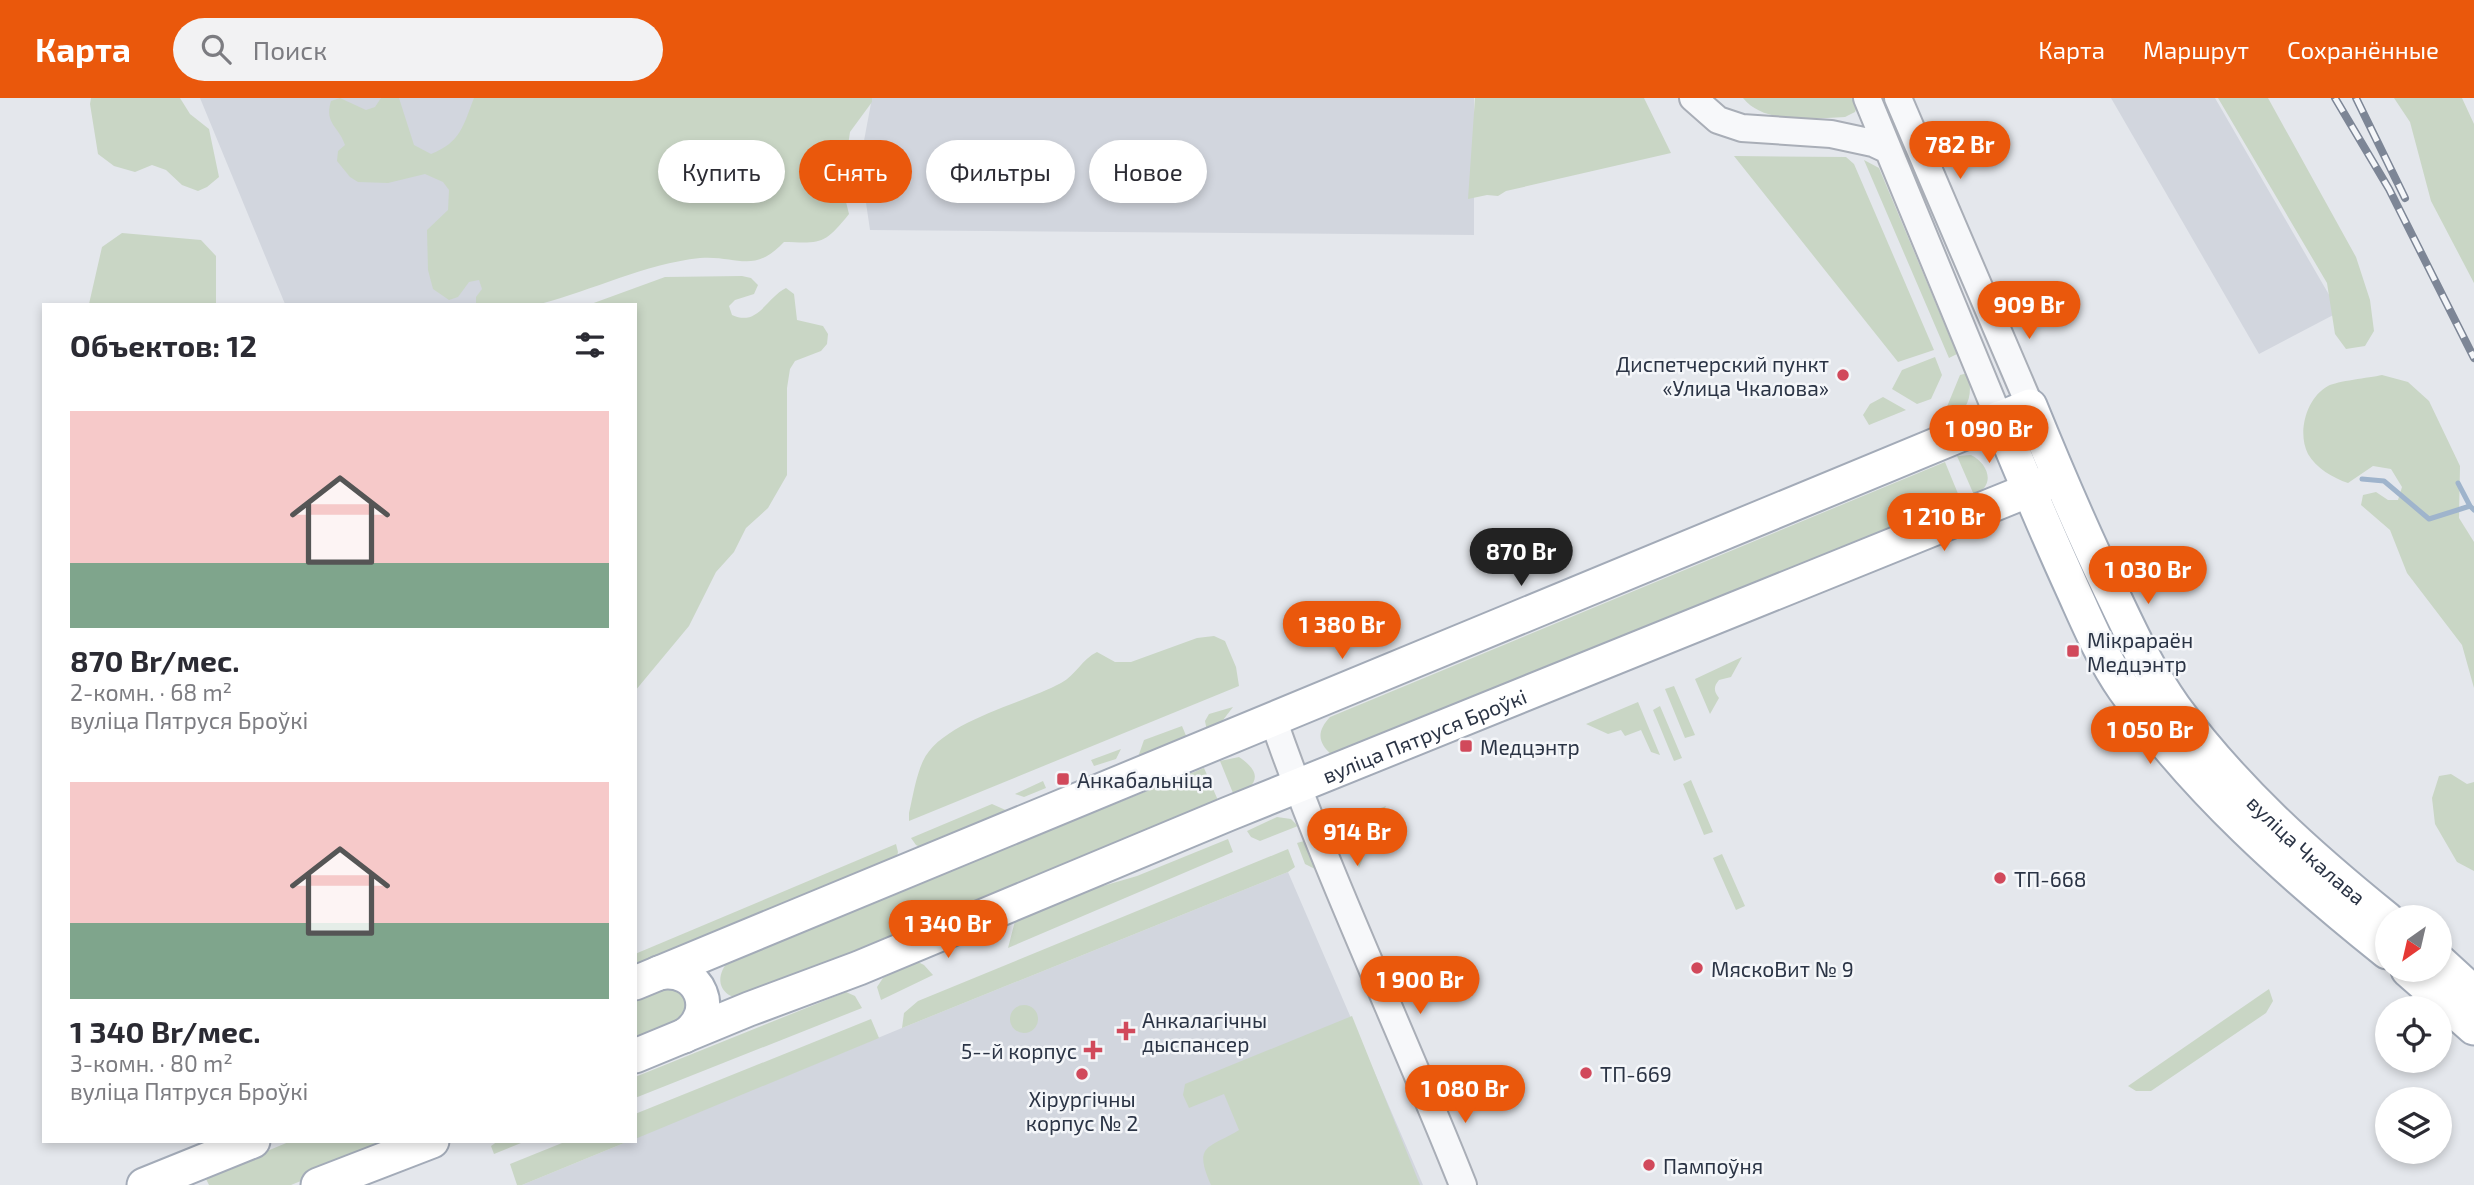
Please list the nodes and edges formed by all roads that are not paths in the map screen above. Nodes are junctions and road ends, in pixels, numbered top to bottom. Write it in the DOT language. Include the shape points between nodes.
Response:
graph roads {
  1 [pos="1693,98"];
  2 [pos="1867,98"];
  3 [pos="1898,98"];
  4 [pos="1888,150"];
  5 [pos="2030,406"];
  6 [pos="1999,418"];
  7 [pos="2059,478"];
  8 [pos="2028,491"];
  9 [pos="1273,719"];
  10 [pos="1297,788"];
  11 [pos="2260,825"];
  12 [pos="2367,914"];
  13 [pos="726,946"];
  14 [pos="2452,973"];
  15 [pos="647,978"];
  16 [pos="2422,982"];
  17 [pos="2474,993"];
  18 [pos="749,1009"];
  19 [pos="2474,1028"];
  20 [pos="684,1036"];
  21 [pos="637,1055"];
  22 [pos="248,1143"];
  23 [pos="427,1143"];
  24 [pos="144,1185"];
  25 [pos="318,1185"];
  26 [pos="1463,1185"];
  1 -- 4 [label="street" via="1718,120 1742,128 1831,134"];
  2 -- 4 [label="street, вуліца Чкалава"];
  3 -- 5 [label="street, вуліца Чкалава"];
  4 -- 6 [label="street, вуліца Чкалава"];
  5 -- 6 [label="main road"];
  5 -- 7 [label="main road, вуліца Чкалава"];
  6 -- 8 [label="main road, вуліца Чкалава"];
  6 -- 9 [label="main road"];
  7 -- 8 [label="main road, вуліца Пятруся Броўкі"];
  7 -- 11 [label="main road, вуліца Чкалава" via="2142,655 2173,706"];
  8 -- 10 [label="main road, вуліца Пятруся Броўкі"];
  8 -- 11 [label="main road, вуліца Чкалава" via="2095,638 2123,688 2221,804"];
  9 -- 10 [label="street"];
  9 -- 13 [label="main road"];
  10 -- 18 [label="main road, вуліца Пятруся Броўкі"];
  10 -- 26 [label="street"];
  11 -- 12 [label="main road, вуліца Чкалава"];
  13 -- 15 [label="main road"];
  13 -- 18 [label="main road" via="714,961 715,989 725,1002"];
  14 -- 17 [label="main road"];
  15 -- 20 [label="main road" via="667,972 685,975 702,995 701,1019"];
  16 -- 19 [label="main road"];
  18 -- 20 [label="main road, вуліца Пятруся Броўкі"];
  20 -- 21 [label="main road, вуліца Пятруся Броўкі"];
  22 -- 24 [label="main road"];
  23 -- 25 [label="main road"];
}
